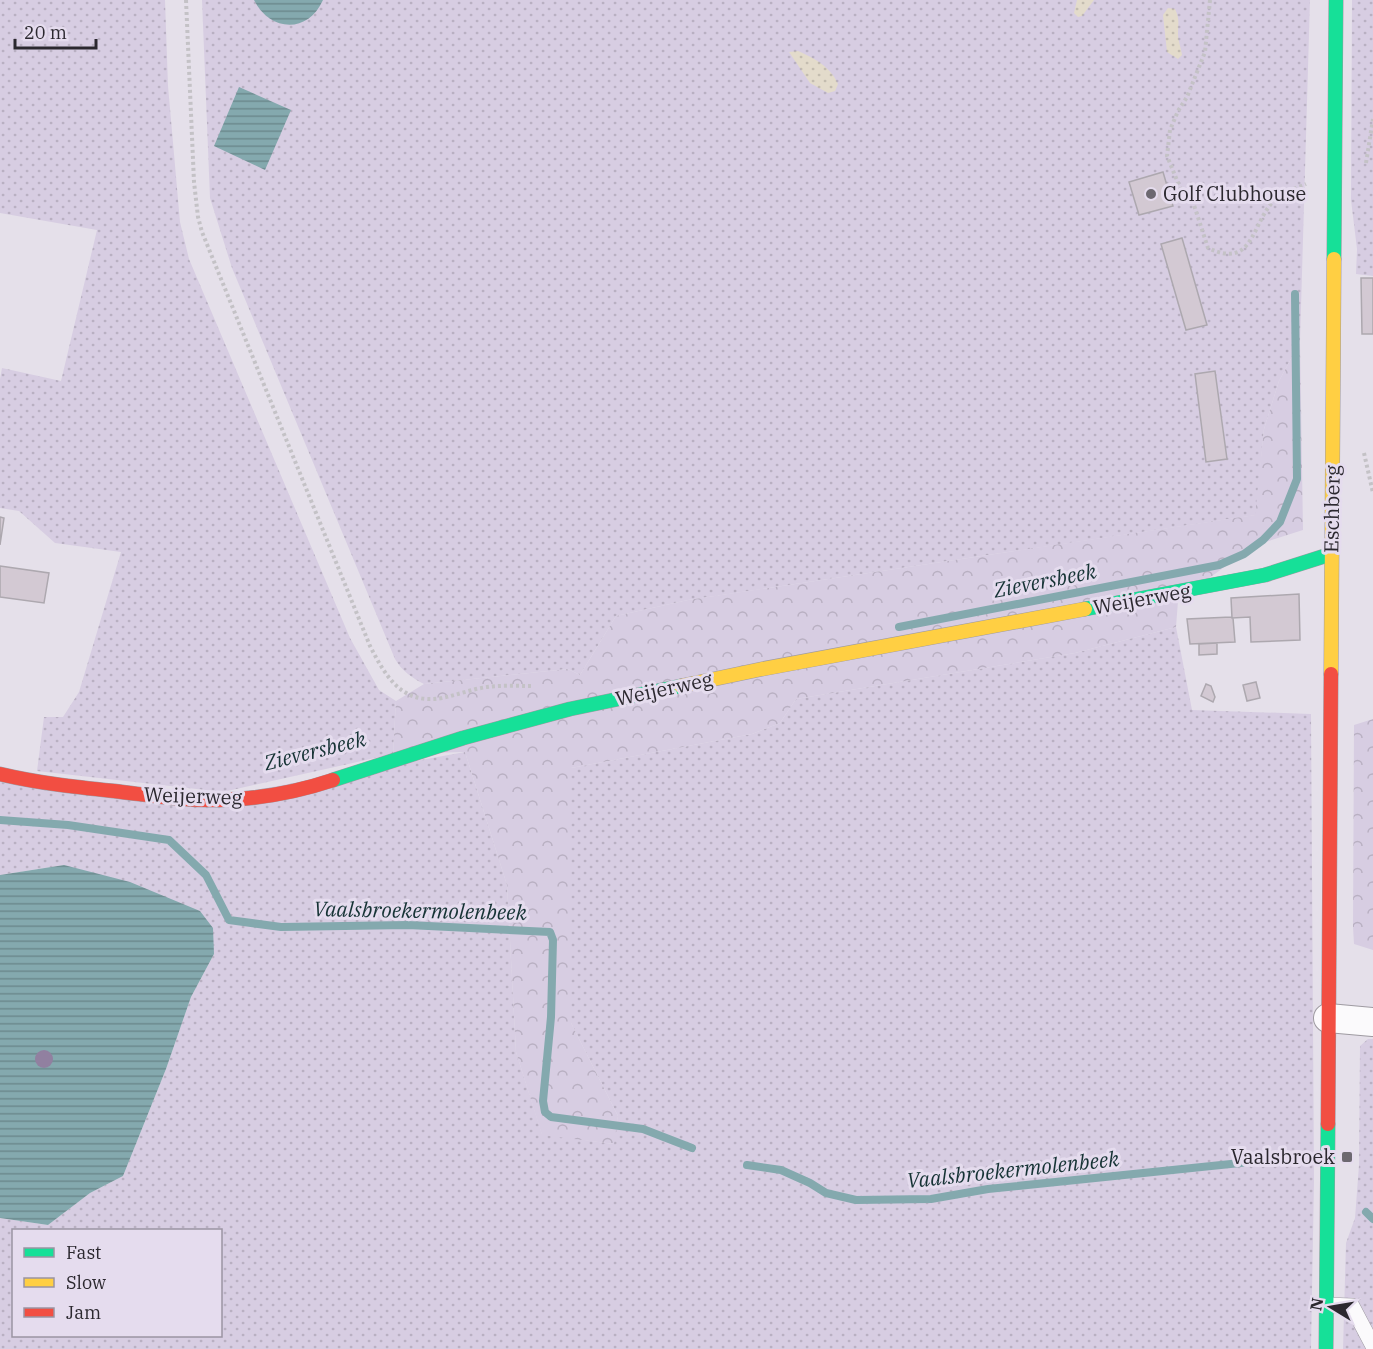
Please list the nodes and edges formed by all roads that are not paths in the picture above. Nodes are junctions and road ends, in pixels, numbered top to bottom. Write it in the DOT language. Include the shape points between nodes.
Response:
graph roads {
  1 [pos="1336,0"];
  2 [pos="1332,554"];
  3 [pos="0,774"];
  4 [pos="1328,1018"];
  5 [pos="1373,1023"];
  6 [pos="1327,1305"];
  7 [pos="1373,1346"];
  8 [pos="1326,1349"];
  1 -- 2 [label="street, Eschberg"];
  2 -- 3 [label="street, Weijerweg" via="1223,584 762,669 570,709 273,795 220,800 176,798 40,783"];
  2 -- 4 [label="street, Eschberg"];
  4 -- 5 [label="street"];
  4 -- 6 [label="street"];
  6 -- 7 [label="lane" via="1352,1306"];
  6 -- 8 [label="street"];
}
